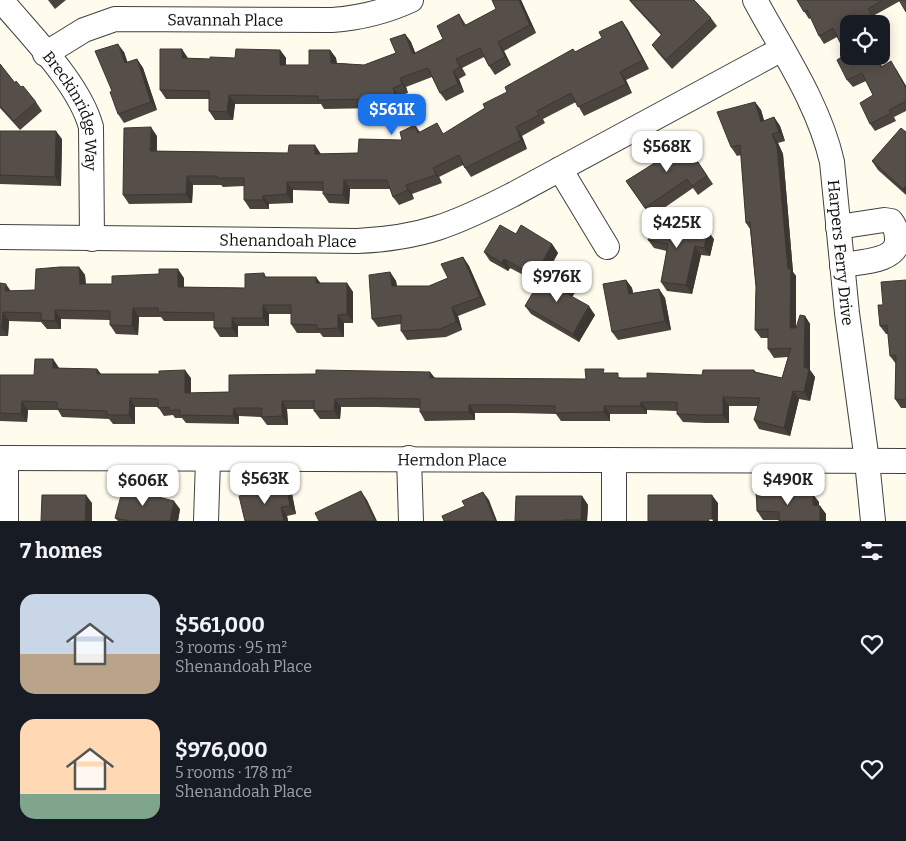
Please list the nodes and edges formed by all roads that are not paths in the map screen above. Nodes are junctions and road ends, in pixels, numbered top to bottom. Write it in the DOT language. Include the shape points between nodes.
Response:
graph roads {
  1 [pos="1,0"];
  2 [pos="411,0"];
  3 [pos="755,0"];
  4 [pos="782,49"];
  5 [pos="45,54"];
  6 [pos="560,169"];
  7 [pos="838,227"];
  8 [pos="0,237"];
  9 [pos="92,239"];
  10 [pos="607,247"];
  11 [pos="842,265"];
  12 [pos="3,458"];
  13 [pos="409,458"];
  14 [pos="208,460"];
  15 [pos="614,460"];
  16 [pos="867,461"];
  17 [pos="906,461"];
  18 [pos="6,521"];
  19 [pos="206,521"];
  20 [pos="411,521"];
  21 [pos="614,521"];
  22 [pos="873,521"];
  1 -- 5 [label="street, Breckinridge Way"];
  2 -- 5 [label="street, Savannah Place" via="355,19 116,19 84,30"];
  3 -- 4 [label="street, Harpers Ferry Drive"];
  4 -- 6 [label="street, Shenandoah Place"];
  4 -- 7 [label="street, Harpers Ferry Drive" via="807,95 827,143"];
  5 -- 9 [label="street, Breckinridge Way" via="83,104 91,127"];
  6 -- 9 [label="street, Shenandoah Place" via="445,227 384,240"];
  6 -- 10 [label="street"];
  7 -- 11 [label="street, Harpers Ferry Drive"];
  7 -- 11 [label="street" via="884,220 891,221 897,232 896,250 888,256"];
  8 -- 9 [label="street, Shenandoah Place"];
  11 -- 16 [label="street, Harpers Ferry Drive"];
  12 -- 14 [label="street, Herndon Place"];
  12 -- 18 [label="street"];
  13 -- 14 [label="street, Herndon Place"];
  13 -- 15 [label="street, Herndon Place"];
  13 -- 20 [label="street"];
  14 -- 19 [label="street"];
  15 -- 16 [label="street, Herndon Place"];
  15 -- 21 [label="street"];
  16 -- 17 [label="street, Herndon Place"];
  16 -- 22 [label="street, Harpers Ferry Drive"];
}
